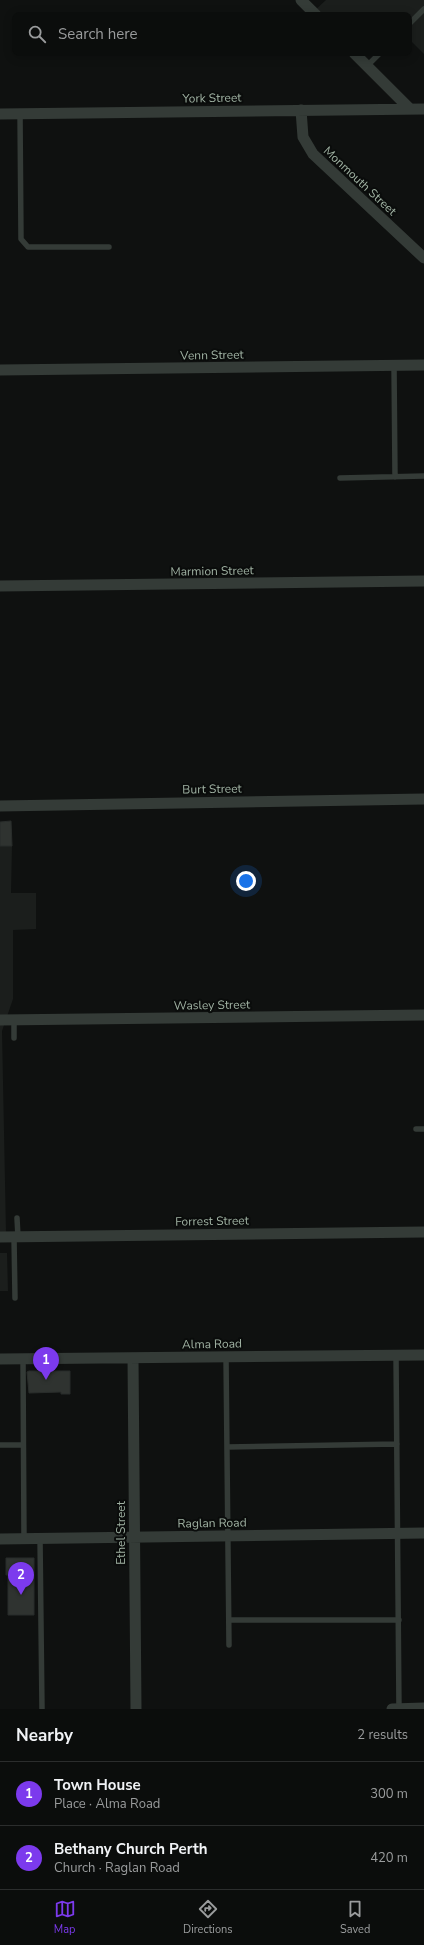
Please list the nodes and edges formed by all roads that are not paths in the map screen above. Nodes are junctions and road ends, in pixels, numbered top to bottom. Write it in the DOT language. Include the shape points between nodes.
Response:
graph roads {
  1 [pos="301,0"];
  2 [pos="424,9"];
  3 [pos="313,12"];
  4 [pos="412,21"];
  5 [pos="357,56"];
  6 [pos="377,56"];
  7 [pos="367,66"];
  8 [pos="410,109"];
  9 [pos="301,110"];
  10 [pos="424,110"];
  11 [pos="0,114"];
  12 [pos="20,114"];
  13 [pos="109,247"];
  14 [pos="424,258"];
  15 [pos="394,365"];
  16 [pos="424,365"];
  17 [pos="0,370"];
  18 [pos="424,476"];
  19 [pos="395,477"];
  20 [pos="340,478"];
  21 [pos="424,581"];
  22 [pos="0,586"];
  23 [pos="424,799"];
  24 [pos="0,806"];
  25 [pos="424,1015"];
  26 [pos="0,1020"];
  27 [pos="14,1020"];
  28 [pos="14,1038"];
  29 [pos="416,1129"];
  30 [pos="424,1129"];
  31 [pos="17,1218"];
  32 [pos="424,1232"];
  33 [pos="0,1237"];
  34 [pos="16,1237"];
  35 [pos="15,1298"];
  36 [pos="396,1355"];
  37 [pos="424,1355"];
  38 [pos="226,1357"];
  39 [pos="133,1358"];
  40 [pos="0,1359"];
  41 [pos="23,1359"];
  42 [pos="397,1444"];
  43 [pos="0,1445"];
  44 [pos="23,1445"];
  45 [pos="227,1446"];
  46 [pos="424,1533"];
  47 [pos="399,1534"];
  48 [pos="228,1536"];
  49 [pos="134,1537"];
  50 [pos="24,1538"];
  51 [pos="40,1538"];
  52 [pos="0,1539"];
  53 [pos="229,1620"];
  54 [pos="399,1620"];
  55 [pos="229,1645"];
  56 [pos="424,1708"];
  57 [pos="42,1709"];
  58 [pos="136,1709"];
  59 [pos="392,1709"];
  60 [pos="399,1709"];
  1 -- 3 [label="street"];
  2 -- 4 [label="lane"];
  5 -- 7 [label="street"];
  6 -- 7 [label="lane"];
  7 -- 8 [label="street"];
  8 -- 9 [label="street, York Street"];
  8 -- 10 [label="street, York Street"];
  9 -- 12 [label="street, York Street"];
  9 -- 14 [label="street, Monmouth Street" via="303,137 312,154"];
  11 -- 12 [label="street, York Street"];
  12 -- 13 [label="lane" via="21,239 28,247"];
  15 -- 16 [label="street, Venn Street"];
  15 -- 17 [label="street, Venn Street"];
  15 -- 19 [label="lane"];
  18 -- 19 [label="lane"];
  19 -- 20 [label="lane"];
  21 -- 22 [label="street, Marmion Street"];
  23 -- 24 [label="street, Burt Street"];
  25 -- 27 [label="street, Wasley Street"];
  26 -- 27 [label="street, Wasley Street"];
  27 -- 28 [label="lane"];
  29 -- 30 [label="lane"];
  31 -- 34 [label="lane"];
  32 -- 34 [label="street, Forrest Street"];
  33 -- 34 [label="street, Forrest Street"];
  34 -- 35 [label="lane"];
  36 -- 37 [label="street, Alma Road"];
  36 -- 38 [label="street, Alma Road"];
  36 -- 42 [label="lane"];
  38 -- 39 [label="street, Alma Road"];
  38 -- 45 [label="lane"];
  39 -- 41 [label="street, Alma Road"];
  39 -- 49 [label="street, Ethel Street"];
  40 -- 41 [label="street, Alma Road"];
  41 -- 44 [label="lane"];
  42 -- 45 [label="lane"];
  42 -- 47 [label="lane"];
  43 -- 44 [label="lane"];
  44 -- 50 [label="lane"];
  45 -- 48 [label="lane"];
  46 -- 47 [label="street, Raglan Road"];
  47 -- 48 [label="street, Raglan Road"];
  47 -- 54 [label="lane"];
  48 -- 49 [label="street, Raglan Road"];
  48 -- 53 [label="lane"];
  49 -- 51 [label="street, Raglan Road"];
  49 -- 58 [label="street, Ethel Street"];
  50 -- 51 [label="street, Raglan Road"];
  50 -- 52 [label="street, Raglan Road"];
  51 -- 57 [label="lane"];
  53 -- 54 [label="lane"];
  53 -- 55 [label="lane"];
  54 -- 60 [label="lane"];
  56 -- 60 [label="street"];
  59 -- 60 [label="street"];
}
